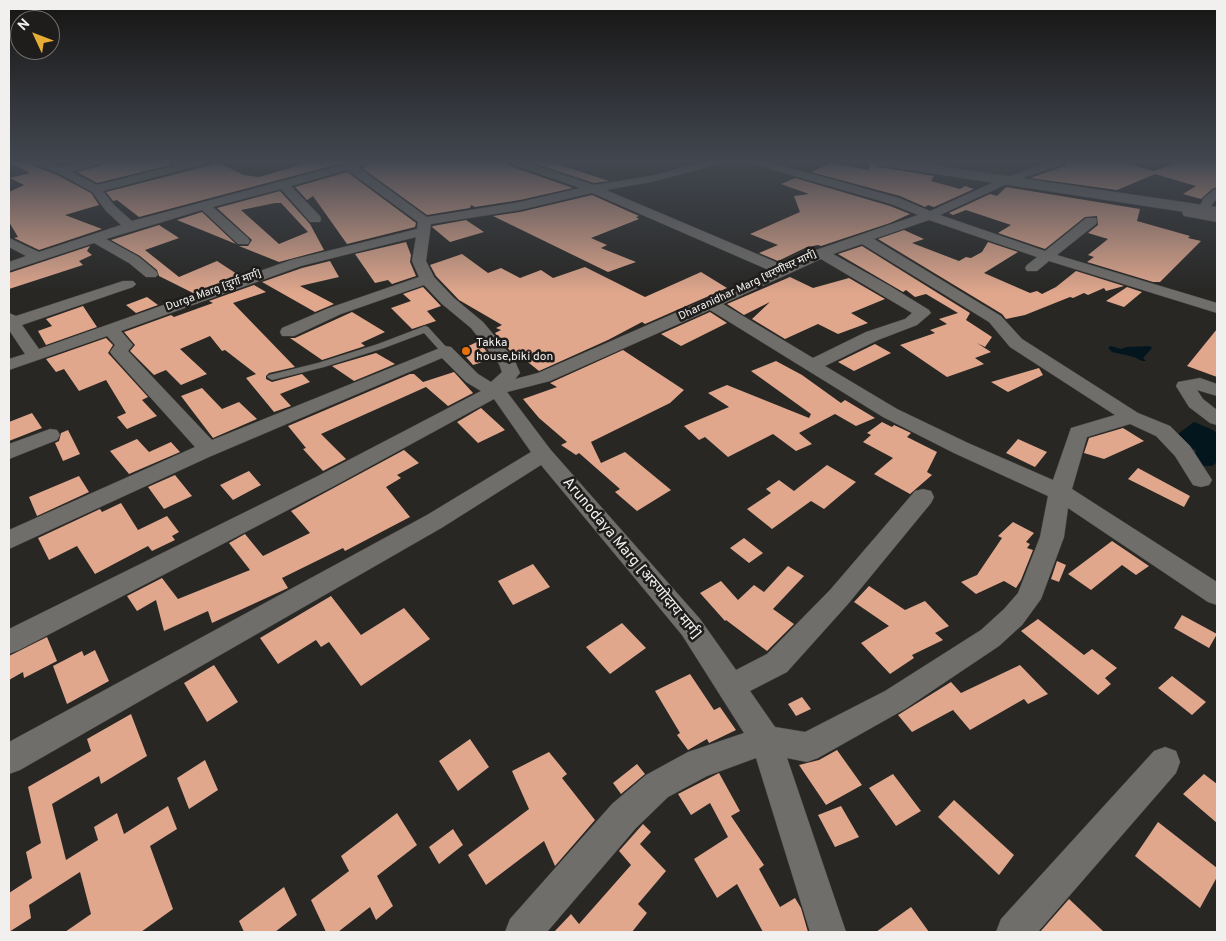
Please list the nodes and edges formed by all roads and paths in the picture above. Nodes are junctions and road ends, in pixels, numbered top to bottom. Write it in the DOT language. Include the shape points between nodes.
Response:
graph roads {
  1 [pos="109,206"];
  2 [pos="205,206"];
  3 [pos="303,206"];
  4 [pos="399,206"];
  5 [pos="520,206"];
  6 [pos="632,206"];
  7 [pos="907,206"];
  8 [pos="953,206"];
  9 [pos="1166,206"];
  10 [pos="1188,213"];
  11 [pos="1213,213"];
  12 [pos="931,216"];
  13 [pos="315,219"];
  14 [pos="1091,221"];
  15 [pos="130,226"];
  16 [pos="424,226"];
  17 [pos="95,238"];
  18 [pos="862,238"];
  19 [pos="243,241"];
  20 [pos="9,242"];
  21 [pos="821,253"];
  22 [pos="1047,256"];
  23 [pos="38,257"];
  24 [pos="9,267"];
  25 [pos="1032,268"];
  26 [pos="782,270"];
  27 [pos="151,274"];
  28 [pos="427,279"];
  29 [pos="128,284"];
  30 [pos="711,304"];
  31 [pos="1217,308"];
  32 [pos="10,321"];
  33 [pos="110,330"];
  34 [pos="288,332"];
  35 [pos="444,351"];
  36 [pos="35,356"];
  37 [pos="9,365"];
  38 [pos="811,366"];
  39 [pos="272,377"];
  40 [pos="496,389"];
  41 [pos="1217,390"];
  42 [pos="1131,417"];
  43 [pos="1217,419"];
  44 [pos="50,435"];
  45 [pos="208,449"];
  46 [pos="9,452"];
  47 [pos="543,454"];
  48 [pos="1201,480"];
  49 [pos="1060,492"];
  50 [pos="923,497"];
  51 [pos="9,540"];
  52 [pos="1217,595"];
  53 [pos="9,642"];
  54 [pos="730,687"];
  55 [pos="766,740"];
  56 [pos="9,759"];
  57 [pos="1164,762"];
  58 [pos="523,932"];
  59 [pos="828,932"];
  60 [pos="1014,932"];
  1 -- 15 [label="street"];
  2 -- 15 [label="street"];
  2 -- 19 [label="street"];
  3 -- 13 [label="street"];
  4 -- 16 [label="street"];
  5 -- 16 [label="street, Durga Marg [दुर्गा मार्ग]"];
  6 -- 26 [label="street"];
  7 -- 12 [label="street"];
  8 -- 12 [label="street, Dharanidhar Marg [धरणीधर मार्ग]"];
  9 -- 11 [label="street"];
  10 -- 11 [label="street"];
  12 -- 18 [label="street, Dharanidhar Marg [धरणीधर मार्ग]"];
  12 -- 22 [label="street"];
  14 -- 22 [label="street"];
  15 -- 17 [label="street"];
  16 -- 28 [label="street" via="419,261"];
  16 -- 33 [label="street, Durga Marg [दुर्गा मार्ग]" via="296,263"];
  17 -- 23 [label="street"];
  17 -- 27 [label="street" via="134,260"];
  18 -- 21 [label="street, Dharanidhar Marg [धरणीधर मार्ग]"];
  18 -- 42 [label="street" via="995,319 1016,343"];
  20 -- 23 [label="street"];
  21 -- 26 [label="street, Dharanidhar Marg [धरणीधर मार्ग]"];
  21 -- 38 [label="street" via="923,313 911,322 872,336"];
  22 -- 25 [label="street"];
  22 -- 31 [label="street"];
  23 -- 24 [label="street"];
  26 -- 30 [label="street, Dharanidhar Marg [धरणीधर मार्ग]"];
  28 -- 34 [label="street" via="343,308"];
  28 -- 40 [label="street" via="477,325 508,363 511,372"];
  29 -- 32 [label="street"];
  30 -- 38 [label="street"];
  30 -- 40 [label="street, Dharanidhar Marg [धरणीधर मार्ग]" via="544,377"];
  32 -- 36 [label="street"];
  33 -- 36 [label="street, Durga Marg [दुर्गा मार्ग]"];
  33 -- 45 [label="street" via="124,345 119,352"];
  35 -- 39 [label="lane" via="424,329 321,365"];
  35 -- 40 [label="street" via="472,378"];
  35 -- 45 [label="street"];
  36 -- 37 [label="street, Durga Marg [दुर्गा मार्ग]"];
  38 -- 49 [label="street" via="890,413"];
  40 -- 47 [label="street, Arunodaya Marg [अरुणोदा‍य मार्ग]"];
  40 -- 53 [label="street" via="365,461"];
  41 -- 43 [label="street" via="1200,384 1185,386 1196,403"];
  42 -- 48 [label="street" via="1164,431 1183,451"];
  42 -- 49 [label="street" via="1078,433"];
  44 -- 46 [label="street"];
  45 -- 51 [label="street"];
  47 -- 54 [label="street, Arunodaya Marg [अरुणोदा‍य मार्ग]" via="691,627"];
  47 -- 56 [label="street" via="435,521"];
  49 -- 52 [label="street"];
  49 -- 55 [label="street" via="1052,537 1028,599 990,638 895,700 806,747"];
  50 -- 54 [label="street" via="839,597 777,663"];
  54 -- 55 [label="street, Arunodaya Marg [अरुणोदा‍य मार्ग]"];
  55 -- 58 [label="street" via="700,763 657,786 624,816"];
  55 -- 59 [label="street, Arunodaya Marg [अरुणोदा‍य मार्ग]"];
  57 -- 60 [label="street"];
}
